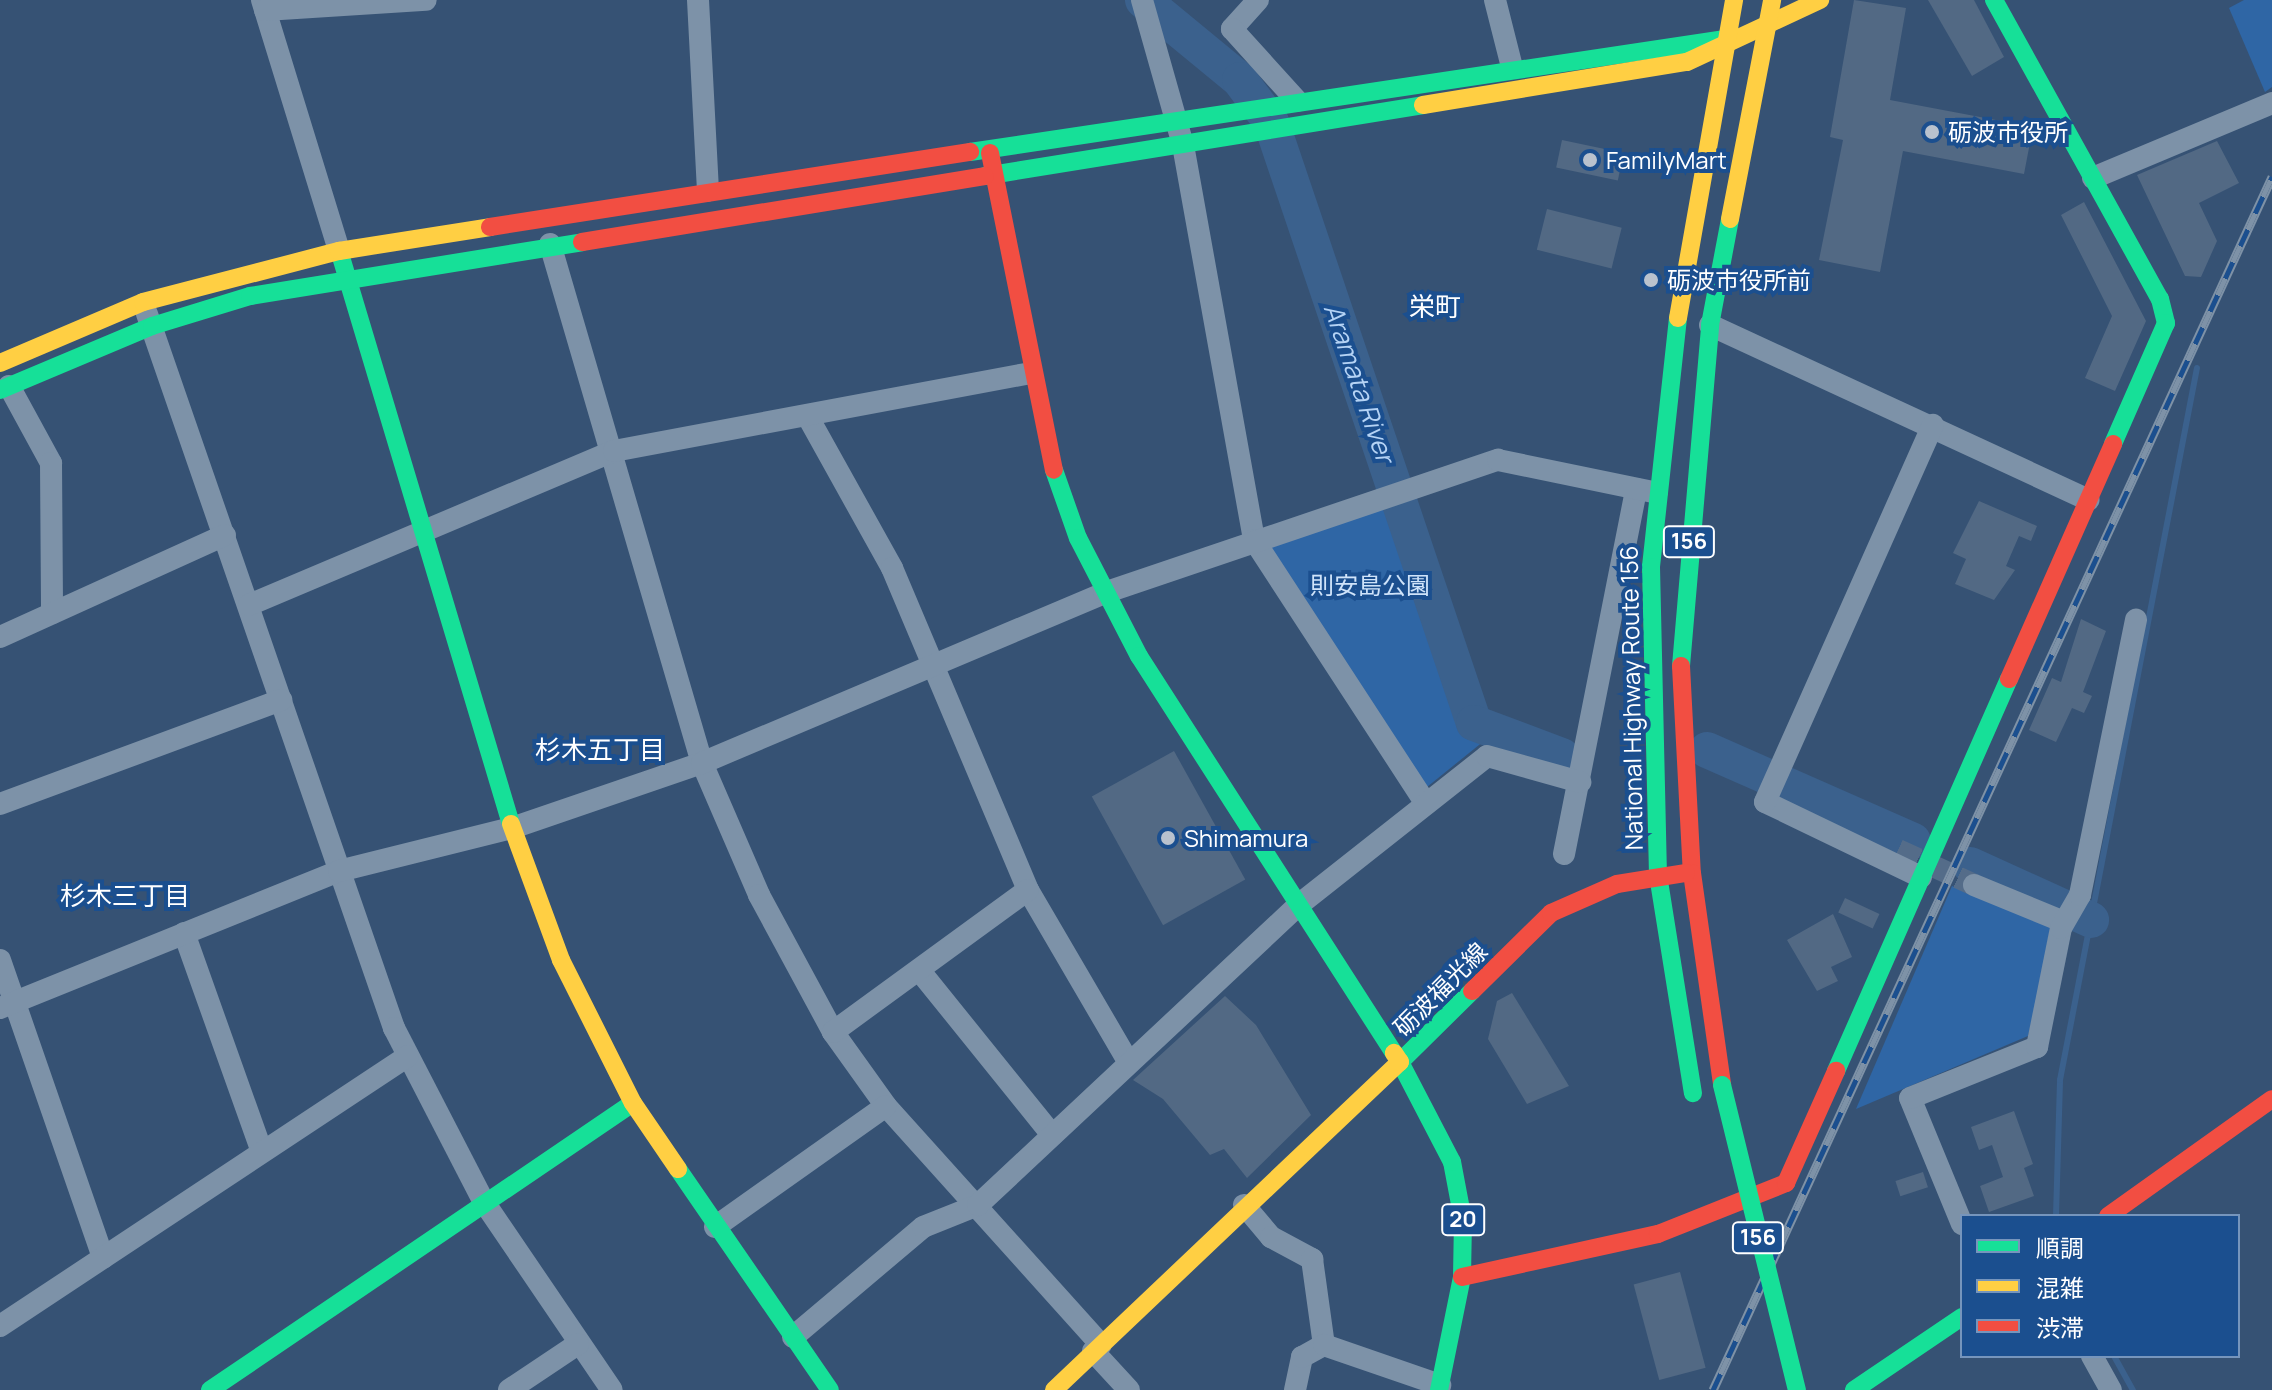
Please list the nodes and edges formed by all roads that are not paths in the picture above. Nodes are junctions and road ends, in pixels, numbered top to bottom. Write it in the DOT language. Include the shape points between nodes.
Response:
graph roads {
  1 [pos="426,0"];
  2 [pos="698,0"];
  3 [pos="1142,0"];
  4 [pos="1258,0"];
  5 [pos="1495,0"];
  6 [pos="1734,0"];
  7 [pos="1772,0"];
  8 [pos="1820,0"];
  9 [pos="1994,0"];
  10 [pos="264,5"];
  11 [pos="1767,22"];
  12 [pos="1724,39"];
  13 [pos="1512,67"];
  14 [pos="1297,101"];
  15 [pos="2272,103"];
  16 [pos="1177,120"];
  17 [pos="1183,145"];
  18 [pos="990,152"];
  19 [pos="994,175"];
  20 [pos="2093,178"];
  21 [pos="708,191"];
  22 [pos="550,244"];
  23 [pos="339,251"];
  24 [pos="347,277"];
  25 [pos="143,302"];
  26 [pos="1710,325"];
  27 [pos="152,326"];
  28 [pos="0,363"];
  29 [pos="1030,373"];
  30 [pos="4,388"];
  31 [pos="808,417"];
  32 [pos="1933,425"];
  33 [pos="614,451"];
  34 [pos="1646,491"];
  35 [pos="2088,500"];
  36 [pos="422,530"];
  37 [pos="225,535"];
  38 [pos="1254,540"];
  39 [pos="1104,593"];
  40 [pos="249,605"];
  41 [pos="52,613"];
  42 [pos="2136,620"];
  43 [pos="0,637"];
  44 [pos="931,666"];
  45 [pos="281,700"];
  46 [pos="702,763"];
  47 [pos="1580,782"];
  48 [pos="1770,789"];
  49 [pos="0,804"];
  50 [pos="1426,804"];
  51 [pos="512,828"];
  52 [pos="1898,850"];
  53 [pos="1564,854"];
  54 [pos="339,871"];
  55 [pos="1692,873"];
  56 [pos="1658,875"];
  57 [pos="1921,877"];
  58 [pos="1974,885"];
  59 [pos="1028,890"];
  60 [pos="1296,907"];
  61 [pos="2064,922"];
  62 [pos="184,933"];
  63 [pos="0,960"];
  64 [pos="919,970"];
  65 [pos="8,1004"];
  66 [pos="833,1032"];
  67 [pos="408,1056"];
  68 [pos="1400,1062"];
  69 [pos="1129,1063"];
  70 [pos="2272,1099"];
  71 [pos="633,1103"];
  72 [pos="886,1106"];
  73 [pos="1700,1120"];
  74 [pos="1052,1135"];
  75 [pos="262,1152"];
  76 [pos="1718,1189"];
  77 [pos="484,1202"];
  78 [pos="978,1205"];
  79 [pos="1244,1205"];
  80 [pos="2111,1214"];
  81 [pos="1960,1219"];
  82 [pos="715,1227"];
  83 [pos="1730,1236"];
  84 [pos="103,1258"];
  85 [pos="1462,1277"];
  86 [pos="1960,1318"];
  87 [pos="0,1326"];
  88 [pos="793,1337"];
  89 [pos="578,1344"];
  90 [pos="1324,1345"];
  91 [pos="1097,1348"];
  92 [pos="2093,1358"];
  93 [pos="819,1386"];
  94 [pos="1440,1388"];
  95 [pos="210,1390"];
  96 [pos="509,1390"];
  97 [pos="612,1390"];
  98 [pos="1054,1390"];
  99 [pos="1129,1390"];
  100 [pos="1295,1390"];
  101 [pos="1797,1390"];
  102 [pos="1854,1390"];
  103 [pos="2111,1390"];
  1 -- 10 [label="street"];
  2 -- 21 [label="street"];
  3 -- 16 [label="street"];
  4 -- 14 [label="street" via="1232,29"];
  5 -- 13 [label="street"];
  6 -- 12 [label="main road, National Highway Route 156 / 156"];
  7 -- 11 [label="main road, 156"];
  8 -- 11 [label="main road"];
  9 -- 20 [label="main road"];
  10 -- 23 [label="street"];
  11 -- 12 [label="main road"];
  11 -- 26 [label="main road, 156"];
  12 -- 13 [label="main road"];
  12 -- 17 [label="main road" via="1687,62"];
  12 -- 34 [label="main road, National Highway Route 156 / 156"];
  13 -- 14 [label="main road"];
  14 -- 16 [label="main road"];
  15 -- 20 [label="street"];
  16 -- 17 [label="street"];
  16 -- 18 [label="main road"];
  17 -- 19 [label="main road"];
  17 -- 38 [label="street"];
  18 -- 19 [label="main road"];
  18 -- 21 [label="main road"];
  19 -- 22 [label="main road"];
  19 -- 29 [label="main road"];
  20 -- 35 [label="main road" via="2166,323"];
  21 -- 23 [label="main road"];
  22 -- 24 [label="main road"];
  22 -- 33 [label="street"];
  23 -- 24 [label="main road"];
  23 -- 25 [label="main road"];
  24 -- 27 [label="main road" via="250,296"];
  24 -- 36 [label="main road"];
  25 -- 27 [label="street"];
  25 -- 28 [label="main road"];
  26 -- 32 [label="street"];
  26 -- 55 [label="main road, 156" via="1681,658"];
  27 -- 30 [label="main road"];
  27 -- 37 [label="street"];
  29 -- 31 [label="street"];
  29 -- 39 [label="main road" via="1048,455"];
  30 -- 41 [label="street" via="51,463"];
  31 -- 33 [label="street"];
  31 -- 44 [label="street" via="892,568"];
  32 -- 35 [label="street"];
  32 -- 48 [label="street"];
  33 -- 36 [label="street"];
  33 -- 46 [label="street"];
  34 -- 38 [label="street" via="1498,460"];
  34 -- 47 [label="street"];
  34 -- 56 [label="main road, National Highway Route 156 / 156"];
  35 -- 57 [label="main road"];
  36 -- 40 [label="street"];
  36 -- 51 [label="main road"];
  37 -- 40 [label="street"];
  37 -- 41 [label="street"];
  38 -- 39 [label="street"];
  38 -- 50 [label="street"];
  39 -- 44 [label="street"];
  39 -- 60 [label="main road"];
  40 -- 45 [label="street"];
  41 -- 43 [label="street"];
  42 -- 61 [label="street" via="2080,895"];
  44 -- 46 [label="street"];
  44 -- 59 [label="street"];
  45 -- 49 [label="street"];
  45 -- 54 [label="street"];
  46 -- 51 [label="street"];
  46 -- 66 [label="street" via="759,895"];
  47 -- 50 [label="street" via="1487,756"];
  47 -- 53 [label="street"];
  48 -- 52 [label="street"];
  48 -- 57 [label="street" via="1765,802"];
  50 -- 60 [label="street"];
  51 -- 54 [label="street"];
  51 -- 71 [label="main road" via="561,960"];
  54 -- 62 [label="street"];
  54 -- 67 [label="street"];
  55 -- 56 [label="main road, 砺波福光線"];
  55 -- 101 [label="main road, 156, bridge" via="1722,1085"];
  56 -- 68 [label="main road, 砺波福光線" via="1576,897 1551,913"];
  56 -- 73 [label="main road, National Highway Route 156 / 156"];
  57 -- 85 [label="main road" via="1786,1183 1658,1234"];
  58 -- 61 [label="street"];
  59 -- 64 [label="street"];
  59 -- 69 [label="street"];
  60 -- 68 [label="main road"];
  60 -- 69 [label="street"];
  61 -- 81 [label="street" via="2037,1047 1910,1098"];
  62 -- 65 [label="street"];
  62 -- 75 [label="street"];
  63 -- 65 [label="street"];
  64 -- 66 [label="street"];
  64 -- 74 [label="street"];
  65 -- 84 [label="street"];
  66 -- 72 [label="street"];
  67 -- 75 [label="street"];
  67 -- 77 [label="street"];
  68 -- 79 [label="main road"];
  68 -- 85 [label="main road, 砺波福光線 / 20" via="1452,1162"];
  69 -- 74 [label="street"];
  70 -- 80 [label="main road"];
  71 -- 77 [label="main road"];
  71 -- 82 [label="main road"];
  72 -- 78 [label="street"];
  72 -- 82 [label="street"];
  74 -- 78 [label="street"];
  75 -- 84 [label="street"];
  76 -- 83 [label="main road, 156"];
  77 -- 89 [label="street"];
  77 -- 95 [label="main road"];
  78 -- 88 [label="street" via="923,1227"];
  78 -- 91 [label="street"];
  79 -- 90 [label="street" via="1271,1237 1312,1259"];
  79 -- 91 [label="main road"];
  82 -- 88 [label="main road"];
  84 -- 87 [label="street"];
  85 -- 94 [label="main road, 砺波福光線 / 20"];
  86 -- 102 [label="main road"];
  88 -- 93 [label="main road"];
  89 -- 96 [label="street"];
  89 -- 97 [label="street"];
  90 -- 94 [label="street"];
  90 -- 100 [label="street" via="1302,1357"];
  91 -- 98 [label="main road"];
  91 -- 99 [label="street"];
  92 -- 103 [label="street"];
}
